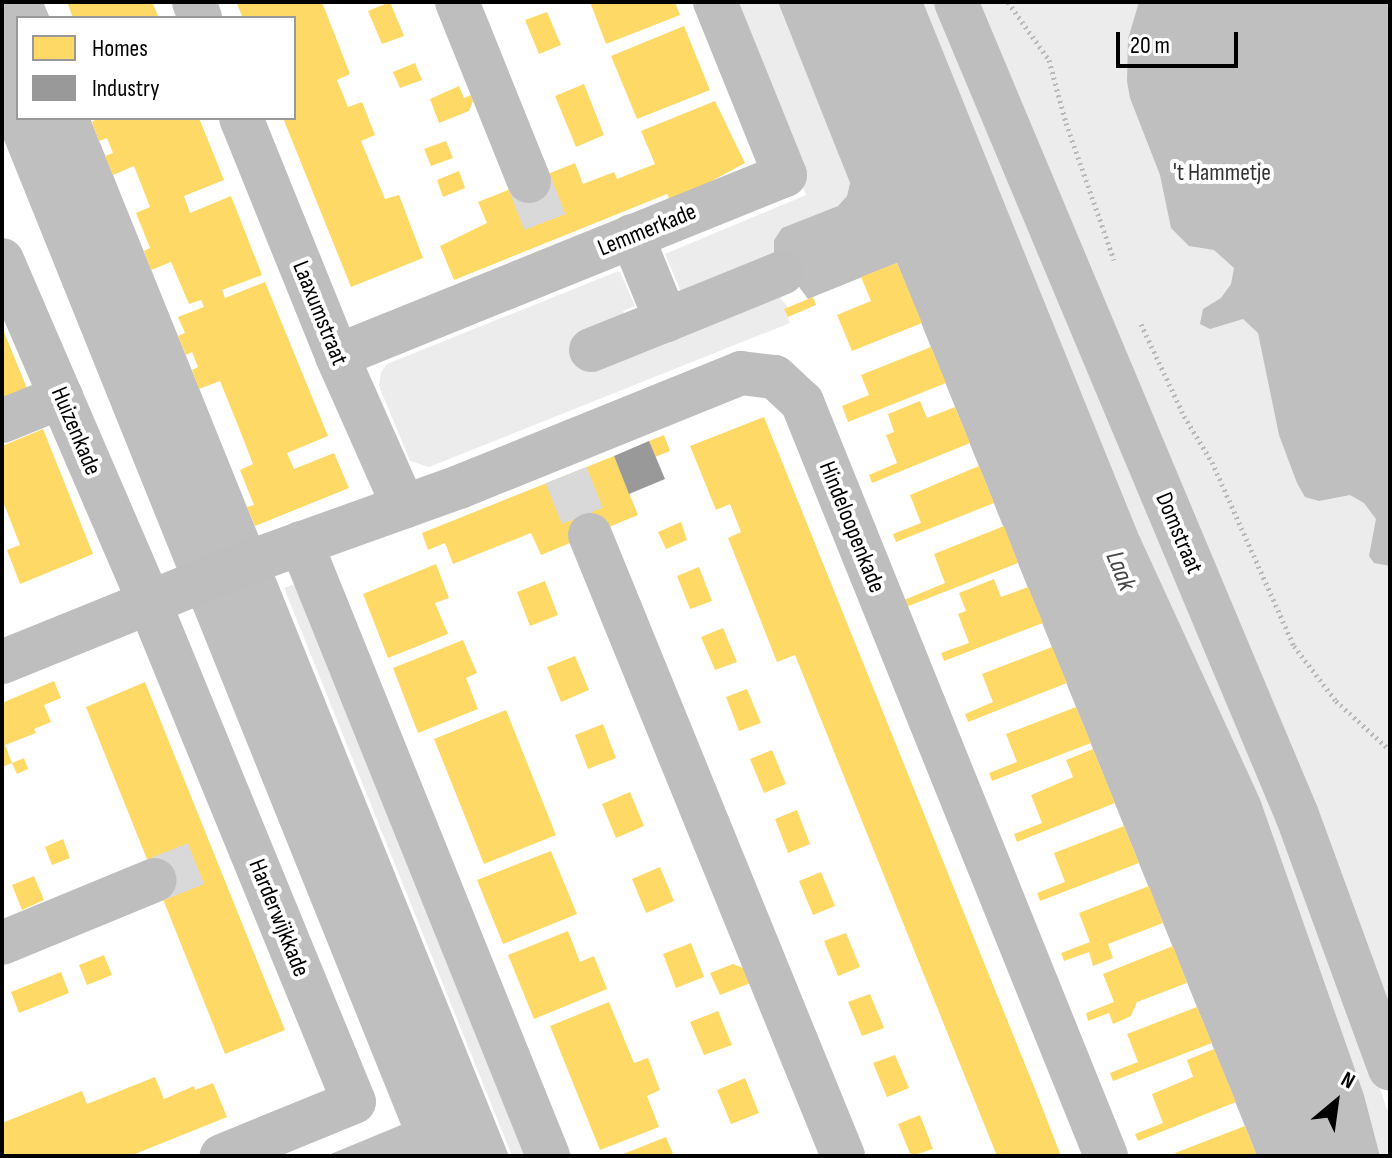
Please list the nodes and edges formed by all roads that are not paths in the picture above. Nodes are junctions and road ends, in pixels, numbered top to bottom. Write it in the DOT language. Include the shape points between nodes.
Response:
graph roads {
  1 [pos="457,2"];
  2 [pos="715,2"];
  3 [pos="956,2"];
  4 [pos="242,120"];
  5 [pos="529,181"];
  6 [pos="632,236"];
  7 [pos="2,260"];
  8 [pos="782,273"];
  9 [pos="666,320"];
  10 [pos="591,350"];
  11 [pos="337,356"];
  12 [pos="61,397"];
  13 [pos="2,421"];
  14 [pos="404,507"];
  15 [pos="590,535"];
  16 [pos="301,543"];
  17 [pos="149,602"];
  18 [pos="2,662"];
  19 [pos="155,880"];
  20 [pos="2,943"];
  21 [pos="1390,1069"];
  22 [pos="222,1156"];
  23 [pos="548,1156"];
  24 [pos="843,1156"];
  25 [pos="1106,1156"];
  1 -- 5 [label="street"];
  2 -- 6 [label="street, Lemmerkade" via="785,175"];
  3 -- 21 [label="street, Domstraat" via="1297,815"];
  4 -- 11 [label="street, Laaxumstraat"];
  6 -- 9 [label="street"];
  6 -- 11 [label="street, Lemmerkade" via="557,252"];
  7 -- 12 [label="street, Huizenkade"];
  8 -- 9 [label="street"];
  9 -- 10 [label="street"];
  11 -- 14 [label="street, Laaxumstraat"];
  12 -- 13 [label="street"];
  12 -- 17 [label="street, Huizenkade"];
  14 -- 16 [label="street, Hindeloopenkade"];
  14 -- 25 [label="street, Hindeloopenkade" via="560,461 741,373 775,377 802,402"];
  15 -- 24 [label="street"];
  16 -- 17 [label="street, Hindeloopenkade"];
  16 -- 23 [label="street"];
  17 -- 18 [label="street, Hindeloopenkade"];
  17 -- 22 [label="street, Harderwijkkade" via="232,849 354,1102"];
  19 -- 20 [label="street"];
}
